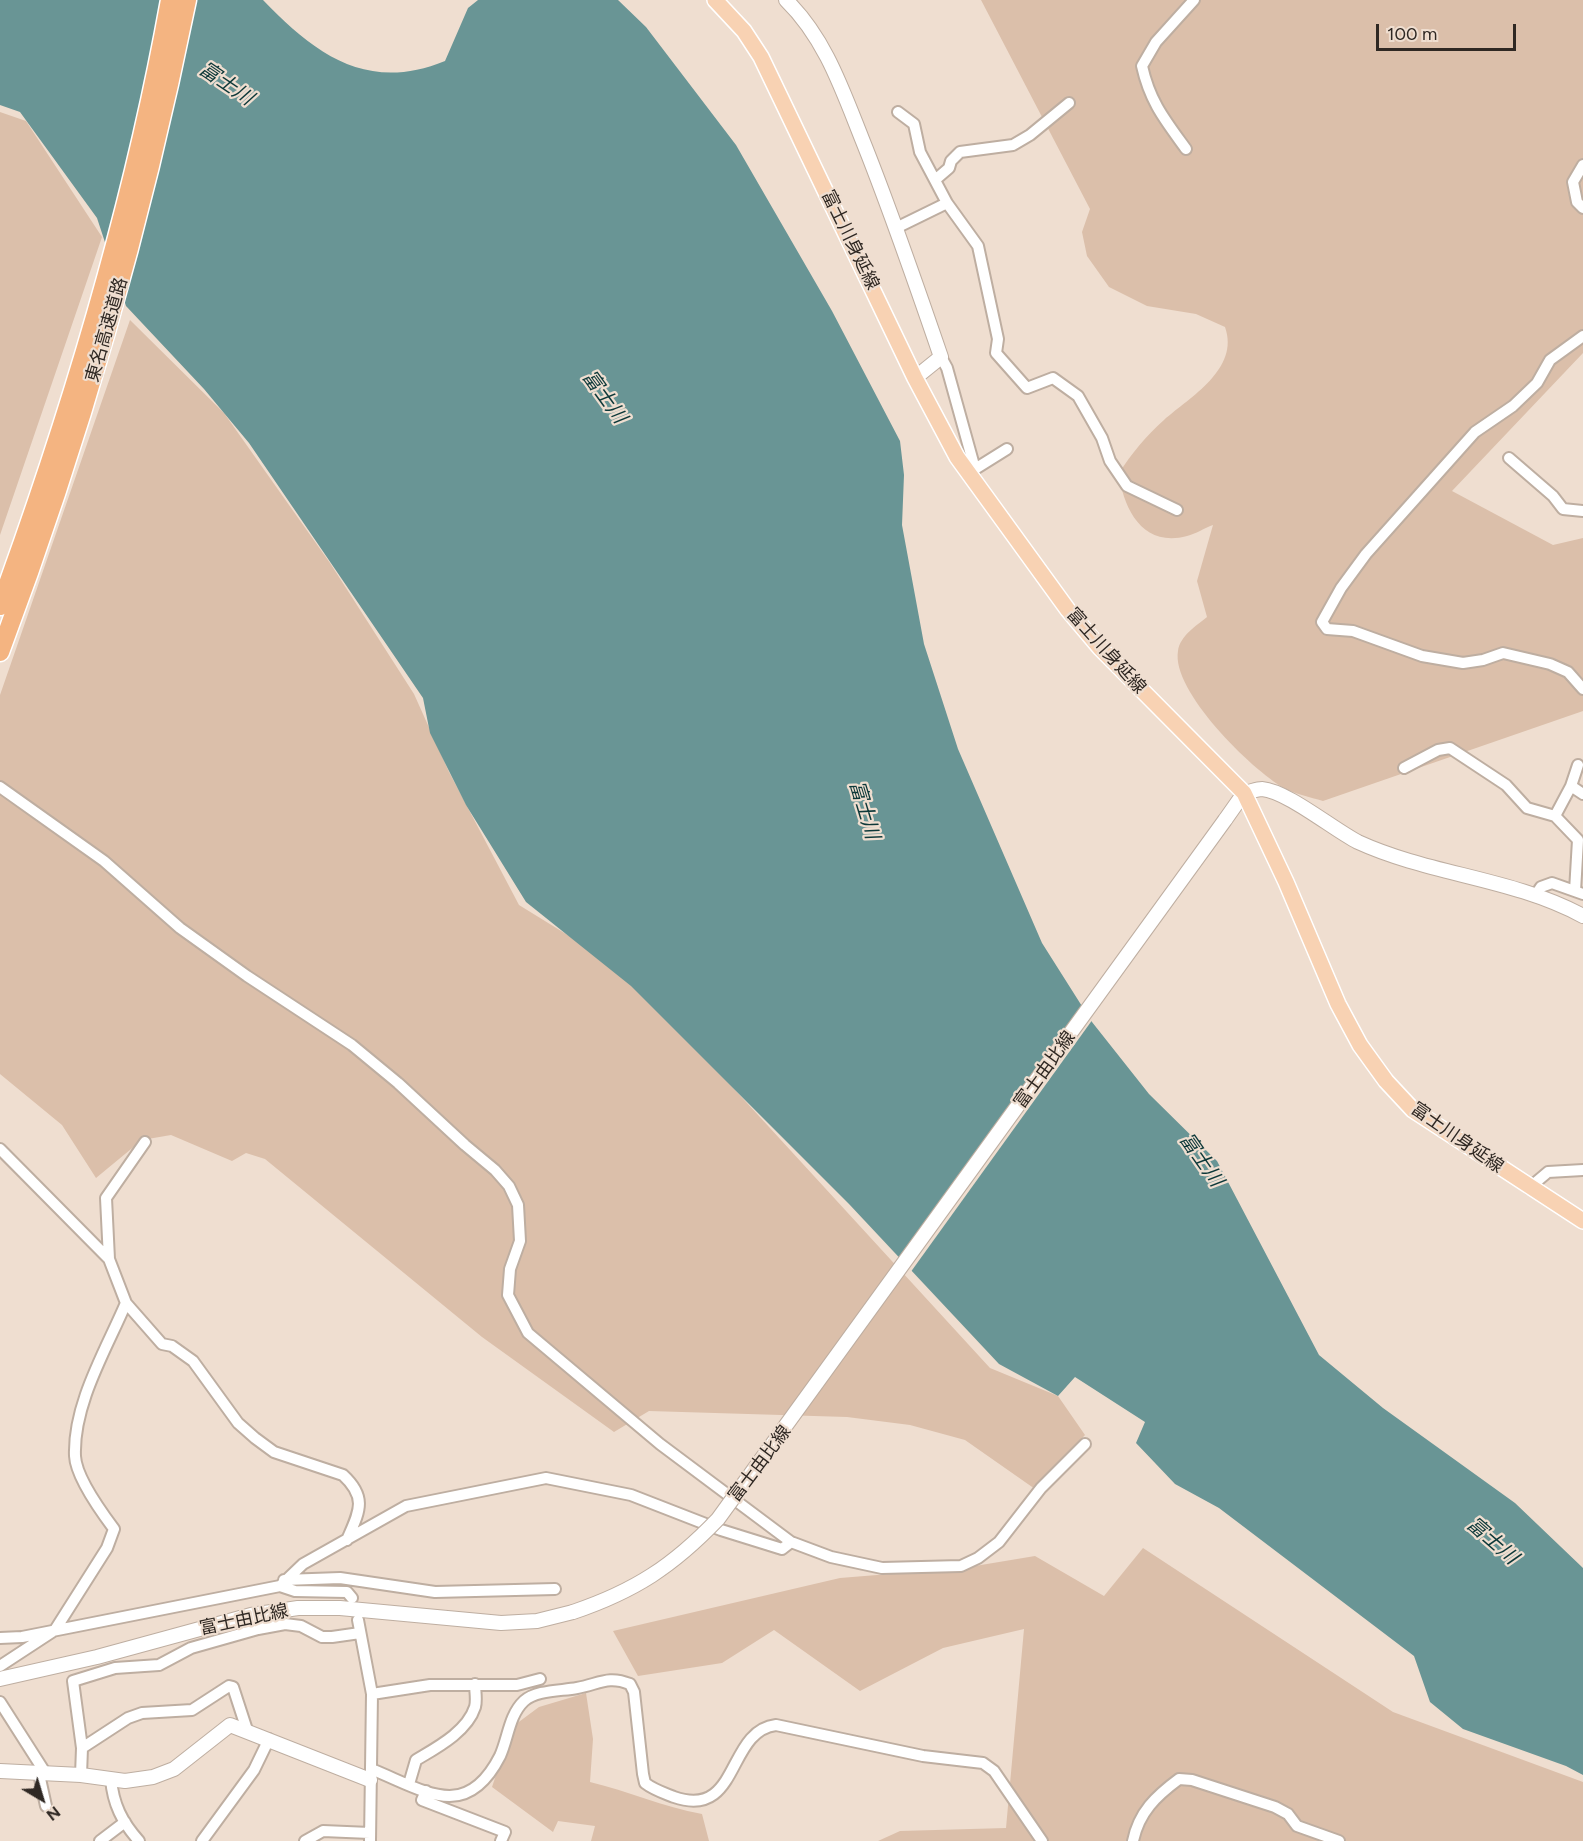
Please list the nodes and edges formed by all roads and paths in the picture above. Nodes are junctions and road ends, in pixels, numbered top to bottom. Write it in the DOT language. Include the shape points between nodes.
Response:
graph roads {
  1 [pos="170,0"];
  2 [pos="187,0"];
  3 [pos="715,0"];
  4 [pos="1194,0"];
  5 [pos="792,2"];
  6 [pos="1069,103"];
  7 [pos="898,112"];
  8 [pos="1186,149"];
  9 [pos="1583,165"];
  10 [pos="935,180"];
  11 [pos="947,203"];
  12 [pos="1583,208"];
  13 [pos="898,227"];
  14 [pos="1583,336"];
  15 [pos="941,357"];
  16 [pos="915,378"];
  17 [pos="1007,449"];
  18 [pos="1509,458"];
  19 [pos="1177,510"];
  20 [pos="1583,511"];
  21 [pos="0,606"];
  22 [pos="0,652"];
  23 [pos="1583,689"];
  24 [pos="1578,765"];
  25 [pos="1404,768"];
  26 [pos="1571,786"];
  27 [pos="0,787"];
  28 [pos="1244,793"];
  29 [pos="1583,794"];
  30 [pos="1555,816"];
  31 [pos="1580,861"];
  32 [pos="1579,892"];
  33 [pos="1536,896"];
  34 [pos="1583,916"];
  35 [pos="145,1142"];
  36 [pos="0,1149"];
  37 [pos="1583,1170"];
  38 [pos="1529,1188"];
  39 [pos="1583,1221"];
  40 [pos="109,1259"];
  41 [pos="126,1303"];
  42 [pos="1085,1443"];
  43 [pos="348,1540"];
  44 [pos="791,1542"];
  45 [pos="282,1583"];
  46 [pos="555,1589"];
  47 [pos="352,1598"];
  48 [pos="358,1620"];
  49 [pos="56,1630"];
  50 [pos="360,1633"];
  51 [pos="0,1638"];
  52 [pos="0,1666"];
  53 [pos="0,1679"];
  54 [pos="540,1679"];
  55 [pos="475,1684"];
  56 [pos="372,1694"];
  57 [pos="0,1702"];
  58 [pos="247,1730"];
  59 [pos="269,1739"];
  60 [pos="82,1748"];
  61 [pos="0,1771"];
  62 [pos="43,1774"];
  63 [pos="81,1775"];
  64 [pos="370,1775"];
  65 [pos="111,1779"];
  66 [pos="410,1784"];
  67 [pos="426,1791"];
  68 [pos="46,1806"];
  69 [pos="124,1822"];
  70 [pos="370,1837"];
  71 [pos="100,1841"];
  72 [pos="139,1841"];
  73 [pos="202,1841"];
  74 [pos="304,1841"];
  75 [pos="501,1841"];
  76 [pos="1042,1841"];
  77 [pos="1133,1841"];
  78 [pos="1339,1841"];
  1 -- 21 [label="highway, 東名高速道路" via="115,244 74,388"];
  2 -- 22 [label="highway, 東名高速道路" via="135,229 99,357 45,531"];
  3 -- 16 [label="main road, 富士川身延線" via="744,31 761,57"];
  4 -- 8 [label="street" via="1156,42 1142,66 1148,93"];
  5 -- 13 [label="main road" via="831,60"];
  6 -- 10 [label="street" via="1012,145 960,152"];
  7 -- 10 [label="street" via="914,124 920,153"];
  9 -- 12 [label="street" via="1573,182 1577,202"];
  10 -- 11 [label="street"];
  11 -- 13 [label="street"];
  11 -- 19 [label="street" via="978,246 998,339 996,353 1027,388 1053,378 1078,396 1127,486"];
  13 -- 15 [label="main road"];
  14 -- 23 [label="street" via="1550,360 1537,383 1513,406 1475,432 1366,554 1322,622 1327,629 1353,631 1422,656 1463,663 1503,653 1550,664 1568,672"];
  15 -- 16 [label="main road"];
  15 -- 17 [label="street" via="975,469"];
  16 -- 28 [label="main road, 富士川身延線" via="957,457 1068,610 1108,656"];
  18 -- 20 [label="street" via="1563,509"];
  24 -- 26 [label="street"];
  25 -- 30 [label="street" via="1450,748 1506,785 1527,808"];
  26 -- 29 [label="street"];
  26 -- 30 [label="street"];
  27 -- 44 [label="street" via="104,861 190,935 352,1045 495,1170 518,1205 520,1241 510,1269 508,1295 528,1333 651,1437"];
  28 -- 33 [label="main road" via="1263,789 1284,797 1356,841 1402,860"];
  28 -- 38 [label="main road, 富士川身延線" via="1360,1045 1386,1081 1420,1115"];
  28 -- 53 [label="main road, 富士由比線, bridge" via="718,1519 677,1559 641,1585 609,1600 537,1621 501,1623 340,1608 298,1608 251,1615"];
  30 -- 31 [label="street" via="1578,840"];
  31 -- 32 [label="street"];
  32 -- 33 [label="street" via="1552,883 1541,887"];
  33 -- 34 [label="main road"];
  35 -- 40 [label="street" via="106,1198"];
  36 -- 40 [label="street"];
  37 -- 38 [label="street" via="1548,1172"];
  38 -- 39 [label="main road, 富士川身延線"];
  40 -- 41 [label="street"];
  41 -- 43 [label="street" via="162,1344 172,1346 193,1361 238,1422 255,1438 274,1452 343,1474 351,1482 360,1504"];
  41 -- 49 [label="street" via="84,1401 75,1457 78,1472 114,1529 107,1548"];
  42 -- 44 [label="street" via="1041,1488 999,1542 961,1566 882,1568 831,1557"];
  43 -- 44 [label="street" via="406,1506 546,1478 631,1495 782,1549"];
  43 -- 45 [label="street" via="303,1564"];
  45 -- 46 [label="street" via="340,1578 435,1592"];
  45 -- 47 [label="street" via="295,1591 347,1592"];
  45 -- 49 [label="street"];
  48 -- 50 [label="street"];
  49 -- 51 [label="street"];
  49 -- 52 [label="street"];
  50 -- 56 [label="street"];
  50 -- 60 [label="street" via="322,1637 301,1626 285,1624 191,1648 159,1665 115,1668 74,1681"];
  54 -- 55 [label="street" via="517,1685"];
  55 -- 56 [label="street" via="429,1685"];
  55 -- 66 [label="street" via="473,1712 455,1734 416,1760"];
  56 -- 64 [label="street"];
  57 -- 62 [label="street"];
  58 -- 59 [label="main road"];
  58 -- 60 [label="street" via="233,1687 229,1686 192,1710 142,1713 128,1718"];
  58 -- 65 [label="main road" via="230,1725 174,1769 153,1777"];
  59 -- 64 [label="main road"];
  59 -- 73 [label="street" via="255,1770"];
  60 -- 63 [label="street"];
  61 -- 62 [label="main road"];
  62 -- 63 [label="main road"];
  62 -- 68 [label="street"];
  63 -- 65 [label="main road"];
  64 -- 66 [label="street"];
  64 -- 70 [label="street"];
  65 -- 69 [label="street" via="113,1801"];
  66 -- 67 [label="street"];
  67 -- 75 [label="street" via="422,1800 505,1832"];
  67 -- 76 [label="street" via="463,1796 479,1785 500,1755 506,1732 522,1702 533,1695 614,1678 630,1684 634,1692 643,1774 652,1789 684,1800 706,1801 719,1791 759,1730 776,1725 923,1756 983,1763 994,1771"];
  69 -- 71 [label="street"];
  69 -- 72 [label="street"];
  70 -- 74 [label="street" via="323,1831"];
  77 -- 78 [label="street" via="1147,1806 1179,1779 1192,1779 1275,1807 1288,1814 1297,1826"];
}
